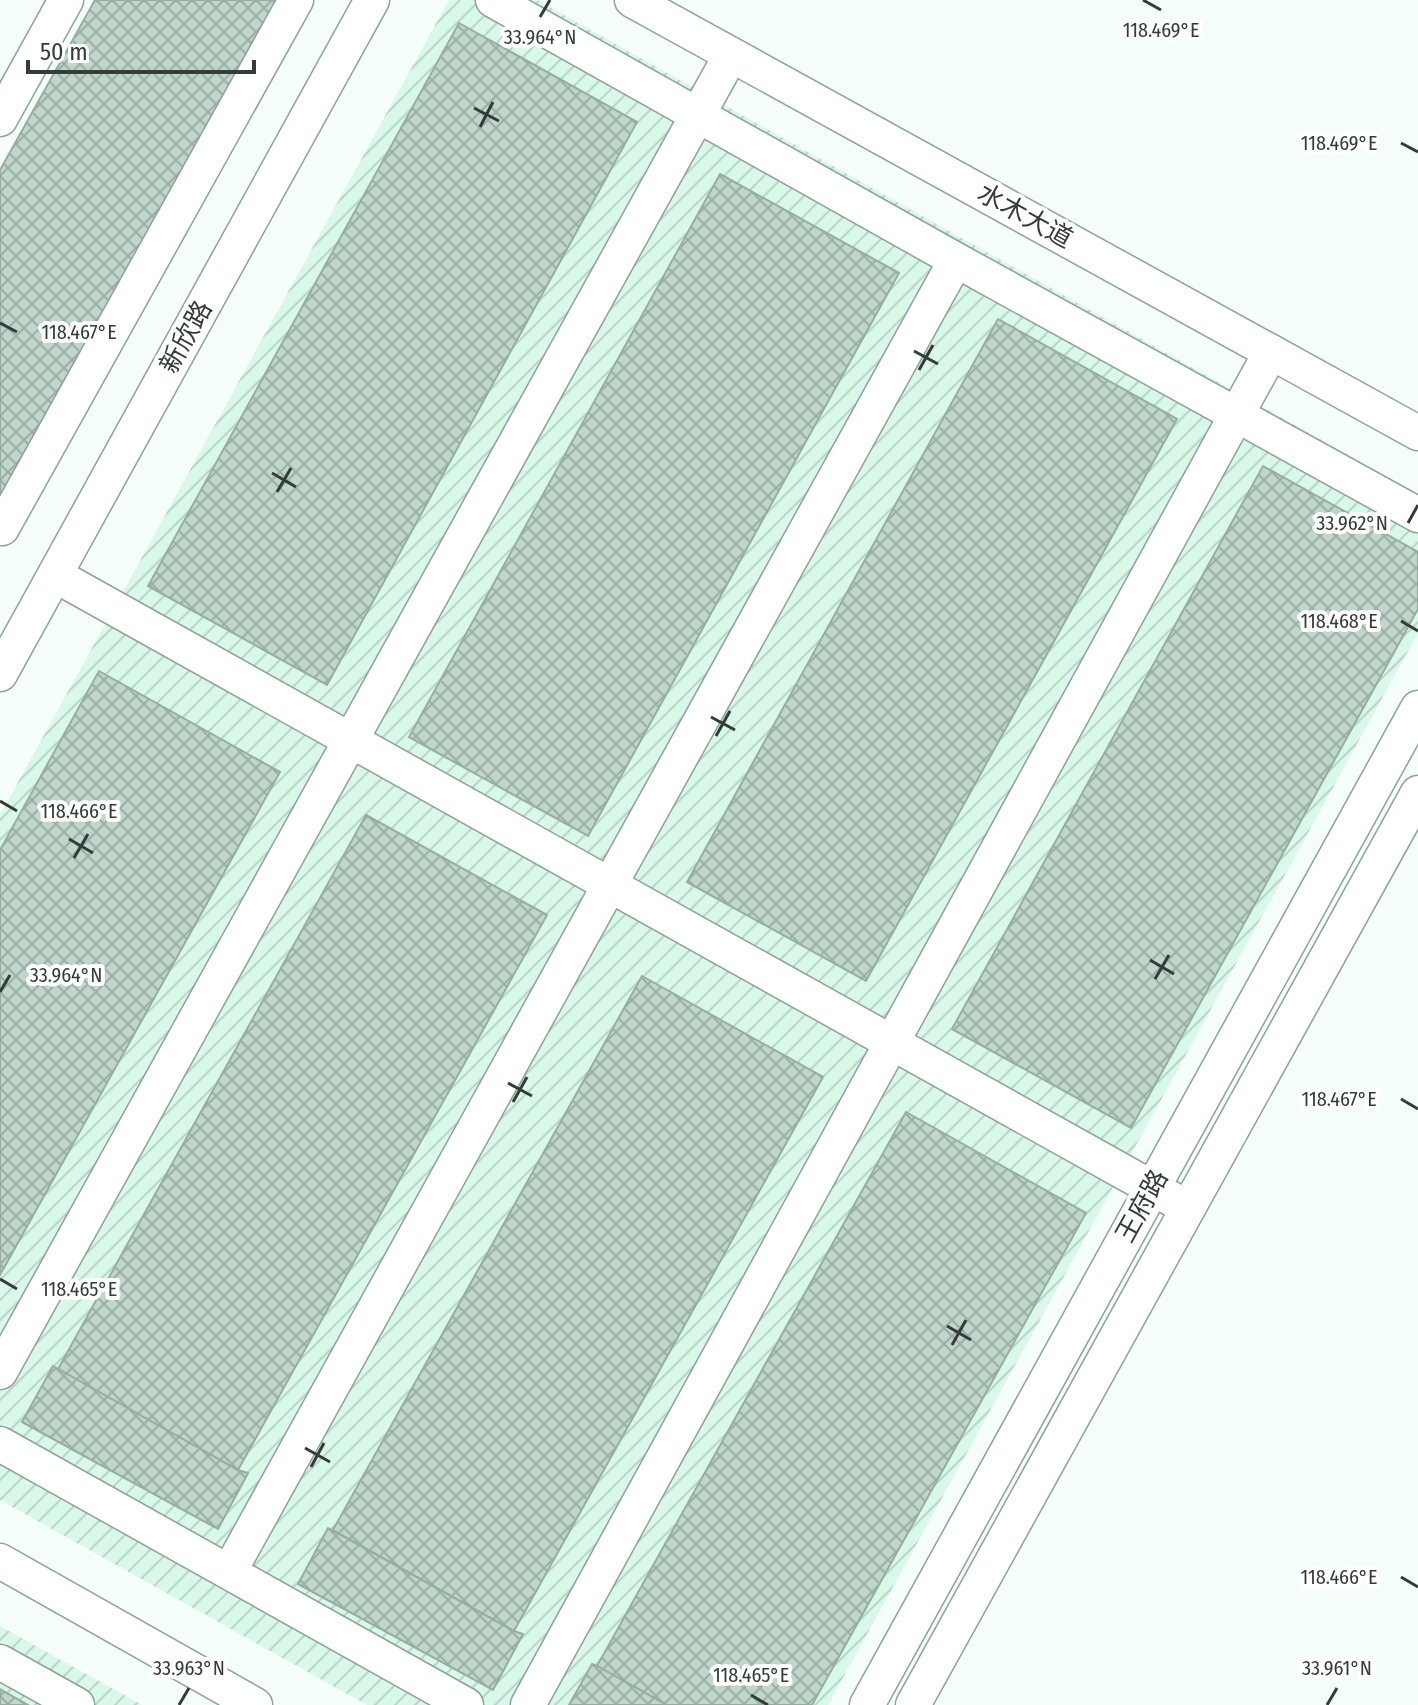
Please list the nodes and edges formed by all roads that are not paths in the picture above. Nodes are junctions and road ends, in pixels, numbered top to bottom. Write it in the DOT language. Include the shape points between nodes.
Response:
graph roads {
  1 [pos="66,0"];
  2 [pos="296,0"];
  3 [pos="372,0"];
  4 [pos="493,0"];
  5 [pos="632,0"];
  6 [pos="731,55"];
  7 [pos="698,115"];
  8 [pos="0,119"];
  9 [pos="956,260"];
  10 [pos="1271,352"];
  11 [pos="1236,415"];
  12 [pos="1418,433"];
  13 [pos="1418,515"];
  14 [pos="0,527"];
  15 [pos="55,575"];
  16 [pos="0,674"];
  17 [pos="1418,708"];
  18 [pos="350,740"];
  19 [pos="1418,793"];
  20 [pos="610,885"];
  21 [pos="891,1042"];
  22 [pos="1152,1188"];
  23 [pos="1188,1208"];
  24 [pos="0,1372"];
  25 [pos="0,1444"];
  26 [pos="0,1561"];
  27 [pos="229,1572"];
  28 [pos="0,1662"];
  29 [pos="77,1705"];
  30 [pos="255,1705"];
  31 [pos="466,1705"];
  32 [pos="528,1705"];
  33 [pos="867,1705"];
  34 [pos="913,1705"];
  1 -- 8 [label="street"];
  2 -- 14 [label="street"];
  3 -- 15 [label="street, 新欣路"];
  4 -- 7 [label="street"];
  5 -- 6 [label="street, 水木大道"];
  6 -- 7 [label="street"];
  6 -- 10 [label="street, 水木大道"];
  7 -- 9 [label="street"];
  7 -- 18 [label="street"];
  9 -- 11 [label="street"];
  9 -- 20 [label="street"];
  10 -- 11 [label="street"];
  10 -- 12 [label="street, 水木大道"];
  11 -- 13 [label="street"];
  11 -- 21 [label="street"];
  15 -- 16 [label="street, 新欣路"];
  15 -- 18 [label="street"];
  17 -- 22 [label="street, 王府路"];
  18 -- 20 [label="street"];
  18 -- 24 [label="street"];
  19 -- 23 [label="street, 王府路"];
  20 -- 21 [label="street"];
  20 -- 27 [label="street"];
  21 -- 22 [label="street"];
  21 -- 32 [label="street"];
  22 -- 23 [label="street"];
  22 -- 33 [label="street, 王府路"];
  23 -- 34 [label="street, 王府路"];
  25 -- 27 [label="street"];
  26 -- 30 [label="street"];
  27 -- 31 [label="street"];
  28 -- 29 [label="street"];
}
